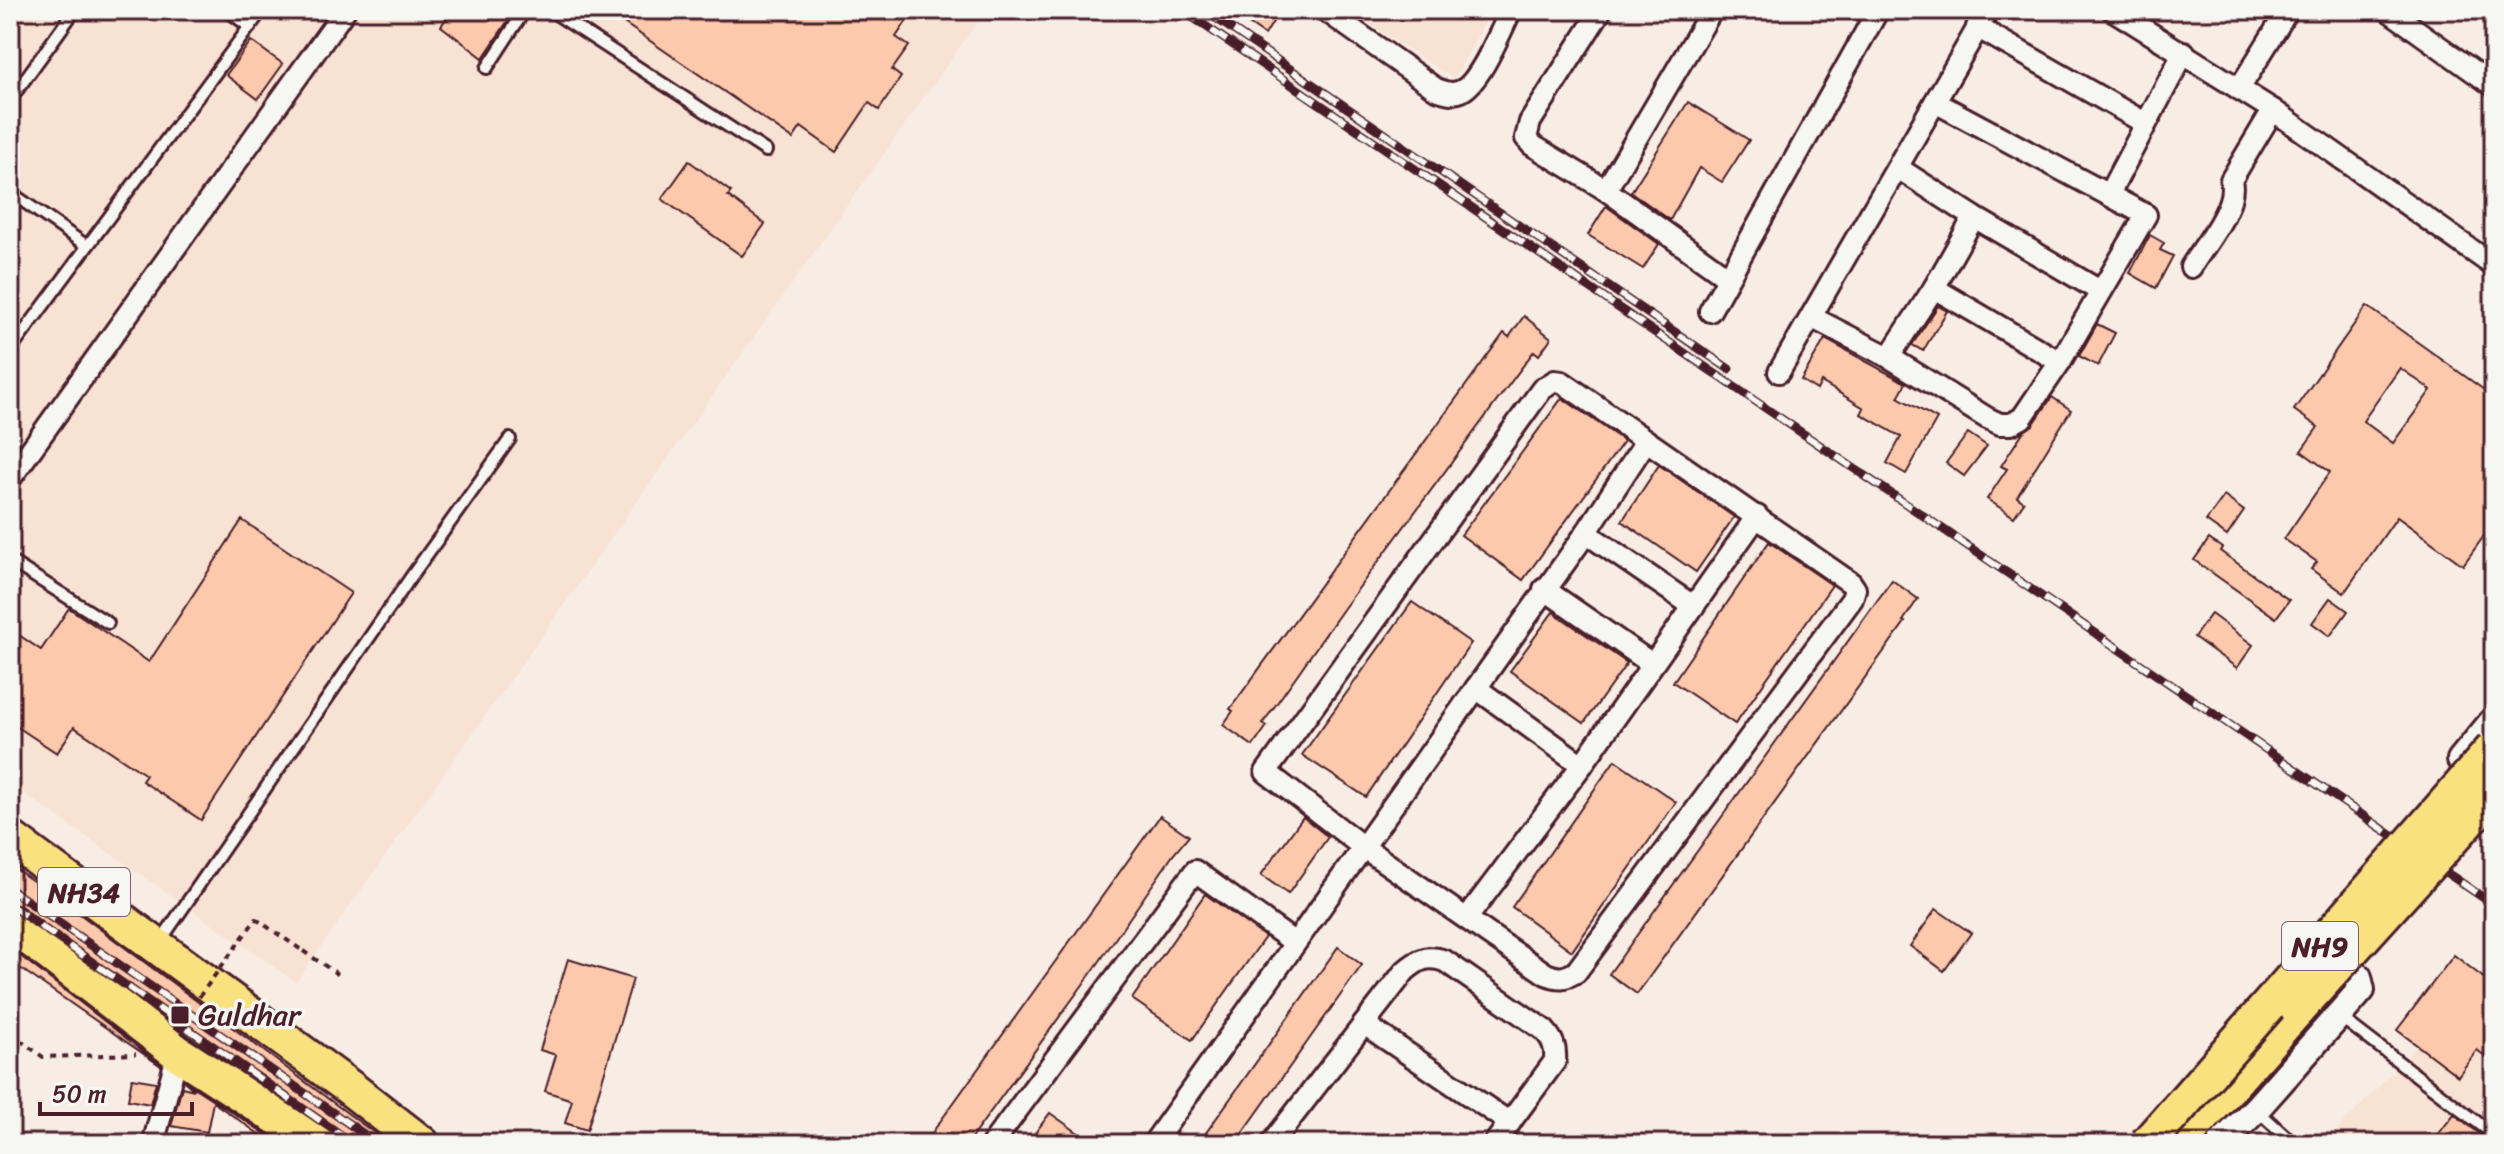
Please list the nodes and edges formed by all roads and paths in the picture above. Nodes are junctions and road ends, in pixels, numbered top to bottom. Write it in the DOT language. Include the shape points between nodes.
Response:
graph roads {
  1 [pos="75,10"];
  2 [pos="227,10"];
  3 [pos="262,10"];
  4 [pos="345,10"];
  5 [pos="525,10"];
  6 [pos="550,10"];
  7 [pos="1325,10"];
  8 [pos="1511,10"];
  9 [pos="1601,10"];
  10 [pos="1712,10"];
  11 [pos="1878,10"];
  12 [pos="2113,10"];
  13 [pos="2288,10"];
  14 [pos="2388,10"];
  15 [pos="1982,18"];
  16 [pos="250,27"];
  17 [pos="2184,52"];
  18 [pos="487,68"];
  19 [pos="2494,86"];
  20 [pos="2239,89"];
  21 [pos="10,100"];
  22 [pos="1935,102"];
  23 [pos="2273,110"];
  24 [pos="2145,123"];
  25 [pos="766,151"];
  26 [pos="1898,168"];
  27 [pos="1606,190"];
  28 [pos="10,192"];
  29 [pos="2109,194"];
  30 [pos="1974,217"];
  31 [pos="87,246"];
  32 [pos="2494,266"];
  33 [pos="2191,267"];
  34 [pos="1727,277"];
  35 [pos="1934,288"];
  36 [pos="2100,291"];
  37 [pos="1710,311"];
  38 [pos="1811,317"];
  39 [pos="10,351"];
  40 [pos="1889,357"];
  41 [pos="2060,362"];
  42 [pos="1779,372"];
  43 [pos="510,439"];
  44 [pos="1646,441"];
  45 [pos="10,479"];
  46 [pos="1757,516"];
  47 [pos="1586,533"];
  48 [pos="10,561"];
  49 [pos="1544,589"];
  50 [pos="1693,606"];
  51 [pos="108,623"];
  52 [pos="1652,664"];
  53 [pos="1476,688"];
  54 [pos="2494,720"];
  55 [pos="2494,748"];
  56 [pos="1582,765"];
  57 [pos="2494,790"];
  58 [pos="10,838"];
  59 [pos="1363,847"];
  60 [pos="1467,918"];
  61 [pos="10,923"];
  62 [pos="1295,943"];
  63 [pos="157,945"];
  64 [pos="339,975"];
  65 [pos="199,997"];
  66 [pos="2337,1015"];
  67 [pos="1364,1024"];
  68 [pos="10,1033"];
  69 [pos="178,1053"];
  70 [pos="143,1054"];
  71 [pos="2256,1109"];
  72 [pos="1510,1123"];
  73 [pos="2494,1135"];
  74 [pos="153,1144"];
  75 [pos="318,1144"];
  76 [pos="422,1144"];
  77 [pos="992,1144"];
  78 [pos="1153,1144"];
  79 [pos="1271,1144"];
  80 [pos="1494,1144"];
  81 [pos="2129,1144"];
  82 [pos="2147,1144"];
  83 [pos="2179,1144"];
  84 [pos="2221,1144"];
  85 [pos="2294,1144"];
  1 -- 21 [label="lane"];
  2 -- 16 [label="lane"];
  3 -- 16 [label="lane"];
  4 -- 45 [label="street"];
  5 -- 18 [label="lane"];
  6 -- 25 [label="lane"];
  7 -- 8 [label="street" via="1436,89 1451,94 1474,81"];
  9 -- 27 [label="street" via="1530,122 1526,138"];
  10 -- 27 [label="street"];
  11 -- 34 [label="street"];
  12 -- 17 [label="street"];
  13 -- 20 [label="street"];
  14 -- 19 [label="street"];
  15 -- 22 [label="street"];
  15 -- 24 [label="street"];
  16 -- 31 [label="lane"];
  17 -- 20 [label="street"];
  17 -- 24 [label="street"];
  20 -- 23 [label="street"];
  22 -- 26 [label="street"];
  22 -- 29 [label="street"];
  23 -- 32 [label="street"];
  23 -- 33 [label="street" via="2231,180 2231,203"];
  24 -- 29 [label="street"];
  26 -- 30 [label="street"];
  26 -- 38 [label="street"];
  27 -- 34 [label="street"];
  28 -- 31 [label="lane"];
  29 -- 36 [label="street" via="2146,215"];
  30 -- 35 [label="street"];
  30 -- 36 [label="street"];
  31 -- 39 [label="lane"];
  34 -- 37 [label="street"];
  35 -- 40 [label="street"];
  35 -- 41 [label="street"];
  36 -- 41 [label="street"];
  38 -- 40 [label="street"];
  38 -- 42 [label="street"];
  40 -- 41 [label="street" via="2000,424 2022,418"];
  43 -- 63 [label="lane"];
  44 -- 46 [label="street"];
  44 -- 47 [label="street"];
  44 -- 59 [label="street" via="1562,382 1542,389 1266,772"];
  46 -- 50 [label="street"];
  46 -- 60 [label="street" via="1851,583 1852,599 1576,972 1558,979 1546,974"];
  47 -- 49 [label="street"];
  47 -- 50 [label="street"];
  48 -- 51 [label="lane"];
  49 -- 52 [label="street"];
  49 -- 53 [label="street"];
  50 -- 52 [label="street"];
  52 -- 56 [label="street"];
  53 -- 56 [label="street"];
  53 -- 59 [label="street"];
  54 -- 57 [label="street" via="2461,760"];
  55 -- 82 [label="highway, NH9, bridge"];
  56 -- 60 [label="street"];
  57 -- 83 [label="highway, NH9, bridge"];
  58 -- 63 [label="highway, NH34"];
  59 -- 60 [label="street"];
  59 -- 62 [label="street"];
  61 -- 69 [label="highway, NH34"];
  62 -- 77 [label="street" via="1195,871"];
  62 -- 78 [label="street"];
  63 -- 76 [label="highway, NH34"];
  64 -- 65 [label="path, bridge" via="256,919"];
  66 -- 71 [label="street"];
  66 -- 73 [label="lane"];
  66 -- 81 [label="street" via="2361,990 2358,977 2334,953 2302,949"];
  67 -- 72 [label="street"];
  67 -- 72 [label="street" via="1405,971 1432,956 1445,961 1553,1040 1555,1061"];
  67 -- 79 [label="street"];
  68 -- 70 [label="path" via="43,1057"];
  69 -- 74 [label="street"];
  69 -- 75 [label="highway, NH34"];
  71 -- 84 [label="street"];
  71 -- 85 [label="lane"];
  72 -- 80 [label="street"];
}
